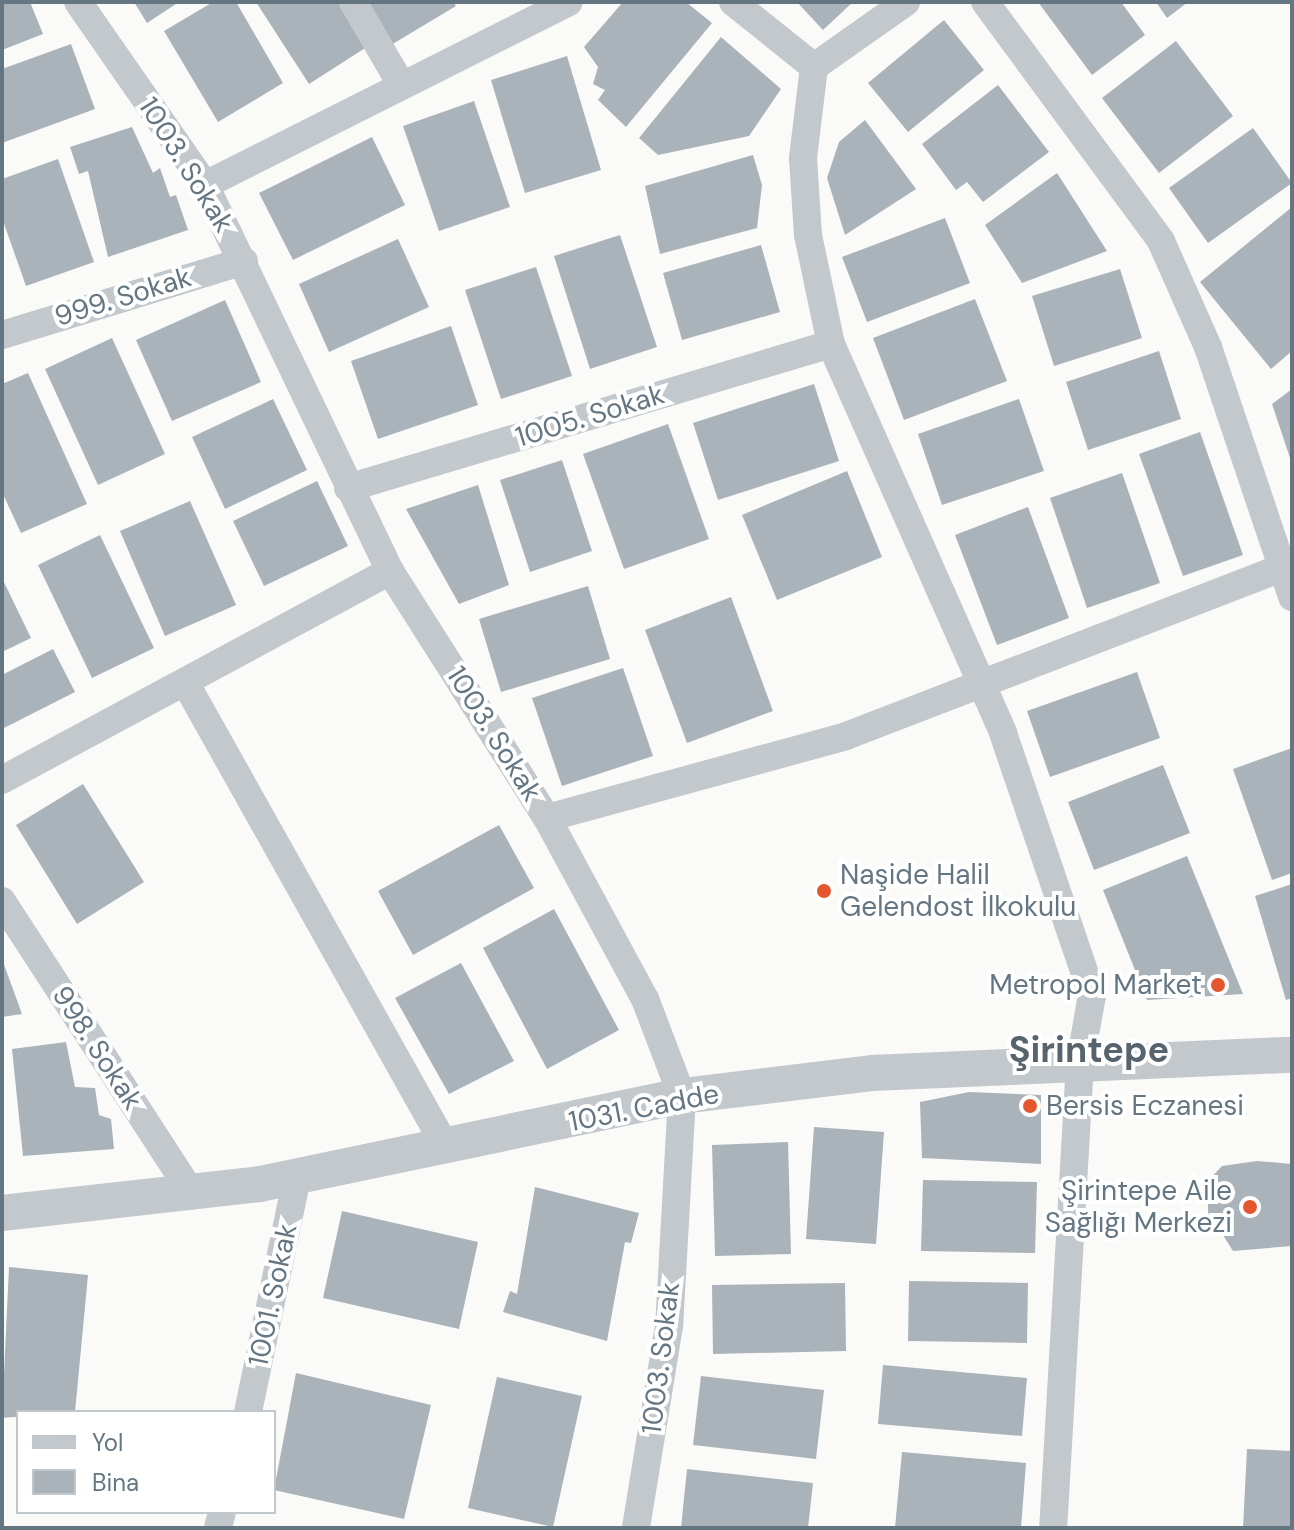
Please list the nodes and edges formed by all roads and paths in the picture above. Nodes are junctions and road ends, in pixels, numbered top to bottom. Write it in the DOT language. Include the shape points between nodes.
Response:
graph roads {
  1 [pos="78,2"];
  2 [pos="353,2"];
  3 [pos="569,2"];
  4 [pos="733,2"];
  5 [pos="906,2"];
  6 [pos="985,2"];
  7 [pos="814,67"];
  8 [pos="402,86"];
  9 [pos="205,185"];
  10 [pos="244,261"];
  11 [pos="2,335"];
  12 [pos="831,344"];
  13 [pos="348,488"];
  14 [pos="1285,568"];
  15 [pos="390,571"];
  16 [pos="1292,597"];
  17 [pos="185,682"];
  18 [pos="982,683"];
  19 [pos="2,780"];
  20 [pos="547,818"];
  21 [pos="2,901"];
  22 [pos="1292,1055"];
  23 [pos="1080,1063"];
  24 [pos="682,1096"];
  25 [pos="447,1149"];
  26 [pos="297,1177"];
  27 [pos="193,1195"];
  28 [pos="2,1213"];
  29 [pos="248,1410"];
  30 [pos="636,1528"];
  31 [pos="1053,1528"];
  1 -- 9 [label="street, 1003. Sokak"];
  2 -- 8 [label="street"];
  3 -- 8 [label="street"];
  4 -- 7 [label="street"];
  5 -- 7 [label="street"];
  6 -- 14 [label="street" via="1161,241 1208,347"];
  7 -- 12 [label="street" via="803,158 808,235"];
  8 -- 9 [label="street"];
  9 -- 10 [label="street, 1003. Sokak"];
  10 -- 11 [label="street, 999. Sokak"];
  10 -- 13 [label="street, 1003. Sokak"];
  12 -- 13 [label="street, 1005. Sokak"];
  12 -- 18 [label="street"];
  13 -- 15 [label="street, 1003. Sokak"];
  14 -- 16 [label="street"];
  14 -- 18 [label="street"];
  15 -- 17 [label="street"];
  15 -- 20 [label="street, 1003. Sokak"];
  17 -- 19 [label="street"];
  17 -- 25 [label="street"];
  18 -- 20 [label="street" via="846,736"];
  18 -- 23 [label="street" via="1092,995"];
  20 -- 24 [label="street, 1003. Sokak" via="645,999"];
  21 -- 27 [label="street, 998. Sokak"];
  22 -- 23 [label="street, 1031. Cadde"];
  23 -- 24 [label="street, 1031. Cadde" via="872,1073"];
  23 -- 31 [label="street"];
  24 -- 25 [label="street, 1031. Cadde"];
  24 -- 30 [label="street, 1003. Sokak" via="669,1326"];
  25 -- 26 [label="street, 1031. Cadde"];
  26 -- 27 [label="street, 1031. Cadde"];
  26 -- 29 [label="street, 1001. Sokak"];
  27 -- 28 [label="street, 1031. Cadde"];
}
